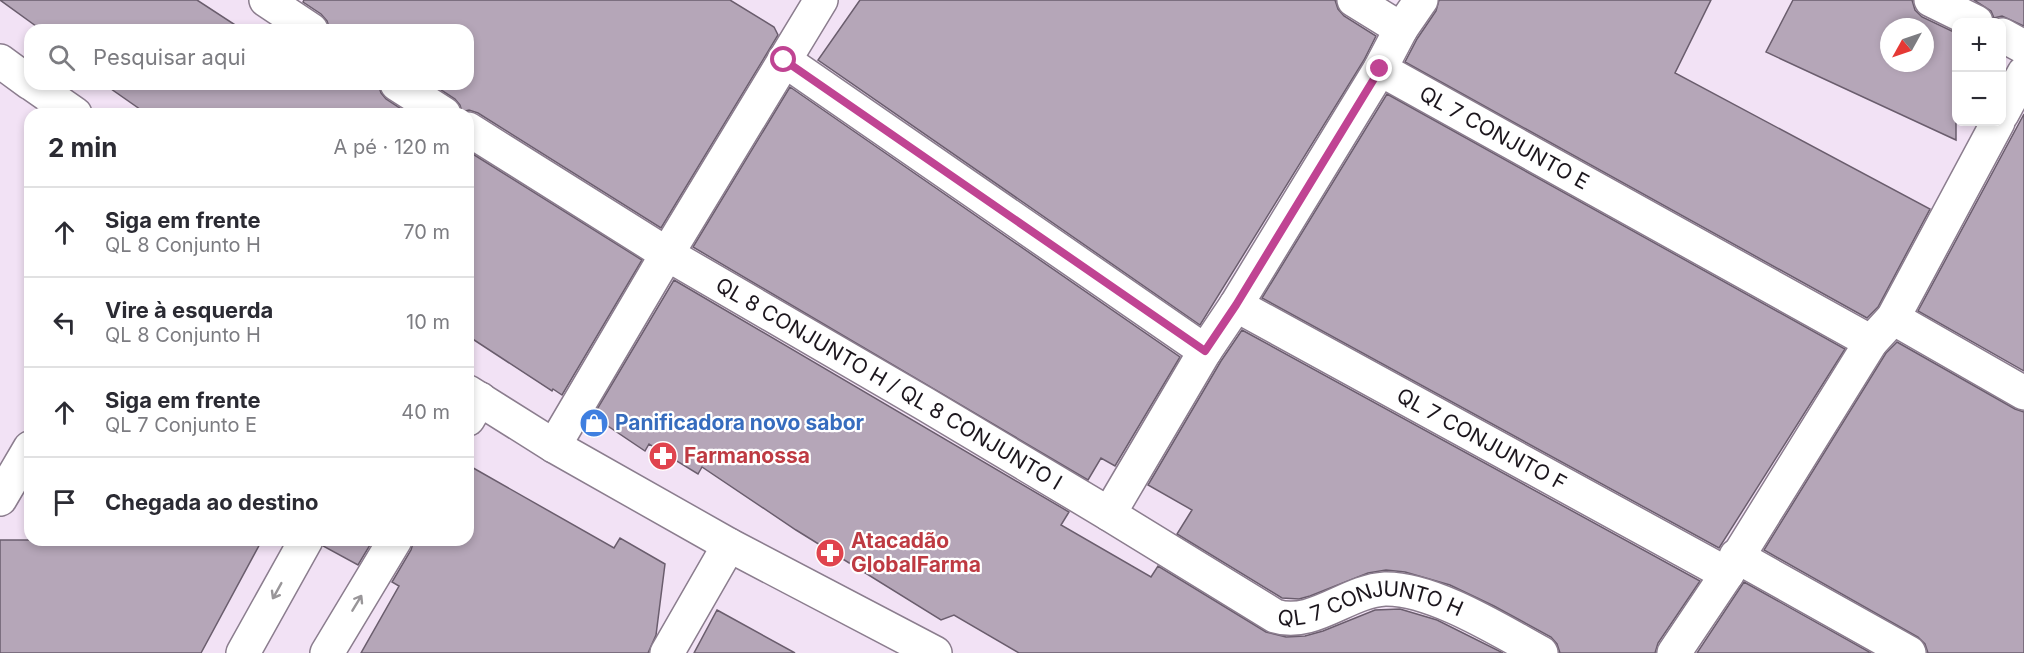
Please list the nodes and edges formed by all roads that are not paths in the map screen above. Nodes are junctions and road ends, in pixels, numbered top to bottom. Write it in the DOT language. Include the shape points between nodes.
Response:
graph roads {
  1 [pos="266,0"];
  2 [pos="1354,0"];
  3 [pos="1421,0"];
  4 [pos="1931,0"];
  5 [pos="812,3"];
  6 [pos="1968,18"];
  7 [pos="303,24"];
  8 [pos="1401,29"];
  9 [pos="2006,38"];
  10 [pos="2024,47"];
  11 [pos="784,60"];
  12 [pos="0,62"];
  13 [pos="1380,69"];
  14 [pos="2024,73"];
  15 [pos="24,78"];
  16 [pos="41,90"];
  17 [pos="406,90"];
  18 [pos="2006,105"];
  19 [pos="66,108"];
  20 [pos="435,108"];
  21 [pos="1996,126"];
  22 [pos="474,133"];
  23 [pos="667,254"];
  24 [pos="1236,305"];
  25 [pos="1893,318"];
  26 [pos="1871,342"];
  27 [pos="1205,351"];
  28 [pos="2024,393"];
  29 [pos="474,404"];
  30 [pos="554,446"];
  31 [pos="24,458"];
  32 [pos="0,499"];
  33 [pos="1109,514"];
  34 [pos="729,545"];
  35 [pos="303,546"];
  36 [pos="391,546"];
  37 [pos="1732,565"];
  38 [pos="243,653"];
  39 [pos="327,653"];
  40 [pos="667,653"];
  41 [pos="935,653"];
  42 [pos="1541,653"];
  43 [pos="1674,653"];
  44 [pos="1910,653"];
  1 -- 7 [label="street"];
  2 -- 8 [label="street"];
  3 -- 8 [label="street"];
  4 -- 6 [label="street"];
  5 -- 11 [label="street"];
  8 -- 13 [label="street"];
  9 -- 10 [label="street"];
  11 -- 23 [label="street"];
  11 -- 27 [label="street"];
  12 -- 15 [label="street"];
  13 -- 24 [label="street"];
  13 -- 26 [label="street, QL 7 CONJUNTO E"];
  14 -- 18 [label="street"];
  16 -- 19 [label="street"];
  17 -- 20 [label="street"];
  21 -- 25 [label="street"];
  22 -- 23 [label="street, QL 8 CONJUNTO H / QL 8 CONJUNTO I"];
  23 -- 30 [label="street"];
  23 -- 33 [label="street, QL 8 CONJUNTO H / QL 8 CONJUNTO I"];
  24 -- 27 [label="street"];
  24 -- 37 [label="street, QL 7 CONJUNTO F"];
  25 -- 26 [label="street"];
  25 -- 28 [label="street"];
  26 -- 37 [label="street"];
  27 -- 33 [label="street"];
  29 -- 30 [label="street"];
  30 -- 34 [label="street"];
  31 -- 32 [label="street"];
  33 -- 42 [label="street, QL 7 CONJUNTO H" via="1275,616 1308,615 1383,589 1405,591 1436,600"];
  34 -- 40 [label="street"];
  34 -- 41 [label="street"];
  35 -- 38 [label="street, one-way"];
  39 -- 36 [label="street, one-way"];
  37 -- 43 [label="street"];
  37 -- 44 [label="street, QL 7 CONJUNTO F"];
}
